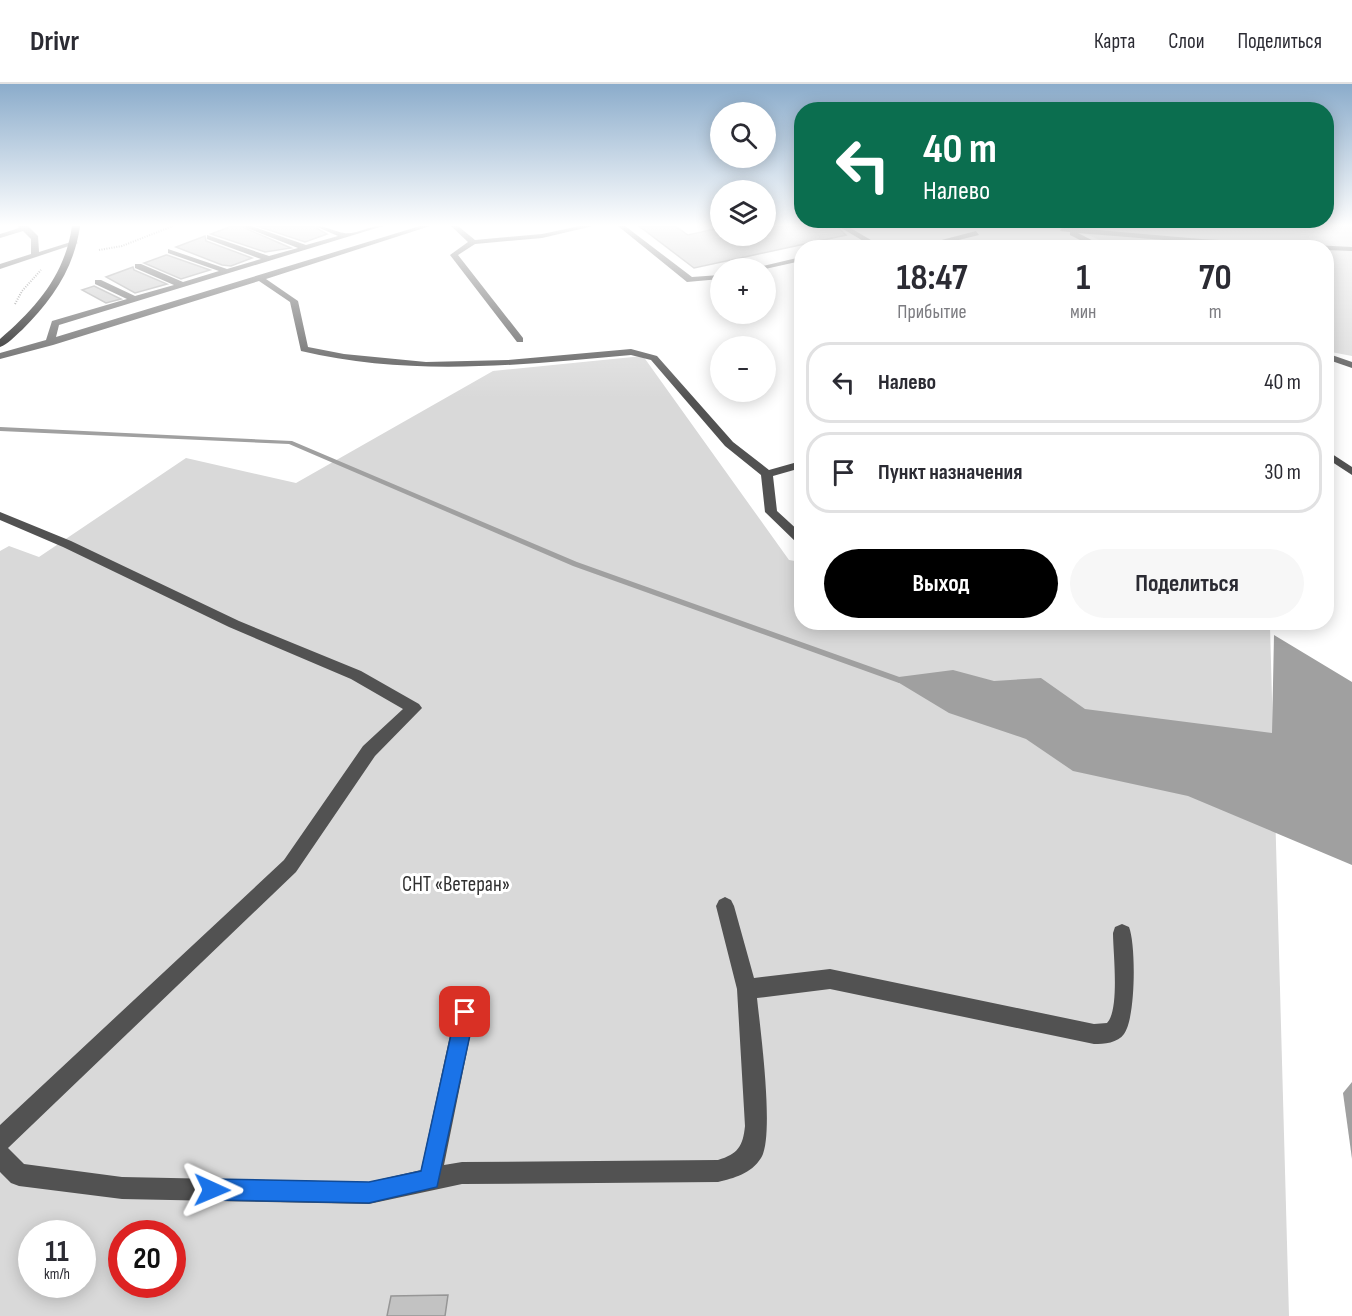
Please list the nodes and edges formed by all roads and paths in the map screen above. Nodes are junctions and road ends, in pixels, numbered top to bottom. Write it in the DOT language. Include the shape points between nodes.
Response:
graph roads {
  1 [pos="28,283"];
  2 [pos="57,283"];
  3 [pos="102,283"];
  4 [pos="178,283"];
  5 [pos="187,283"];
  6 [pos="242,283"];
  7 [pos="268,283"];
  8 [pos="476,283"];
  9 [pos="182,285"];
  10 [pos="134,299"];
  11 [pos="15,305"];
  12 [pos="520,340"];
  13 [pos="50,343"];
  14 [pos="0,344"];
  15 [pos="0,356"];
  16 [pos="1334,359"];
  17 [pos="1352,366"];
  18 [pos="1334,459"];
  19 [pos="794,466"];
  20 [pos="1352,472"];
  21 [pos="767,474"];
  22 [pos="0,516"];
  23 [pos="794,533"];
  24 [pos="725,906"];
  25 [pos="1122,933"];
  26 [pos="747,989"];
  27 [pos="465,1012"];
  28 [pos="0,1140"];
  29 [pos="0,1156"];
  30 [pos="430,1180"];
  1 -- 11 [label="path"];
  2 -- 14 [label="main road"];
  3 -- 10 [label="street"];
  4 -- 9 [label="street"];
  5 -- 9 [label="street"];
  6 -- 13 [label="street"];
  7 -- 21 [label="street" via="294,301 304,349 323,354 398,363 486,365 644,353 654,358 729,444"];
  8 -- 12 [label="street"];
  9 -- 10 [label="street"];
  10 -- 13 [label="street" via="55,323"];
  13 -- 15 [label="street"];
  16 -- 17 [label="street"];
  18 -- 20 [label="street"];
  19 -- 21 [label="street"];
  21 -- 23 [label="street" via="771,512"];
  22 -- 28 [label="street" via="234,624 356,675 414,708 369,751 290,866"];
  24 -- 26 [label="street"];
  25 -- 26 [label="street" via="1122,1012 1119,1026 1109,1034 830,979"];
  26 -- 30 [label="street" via="756,1126 753,1151 737,1166 718,1170 462,1173"];
  27 -- 30 [label="street"];
  29 -- 30 [label="street" via="19,1175 122,1188 369,1193"];
}
